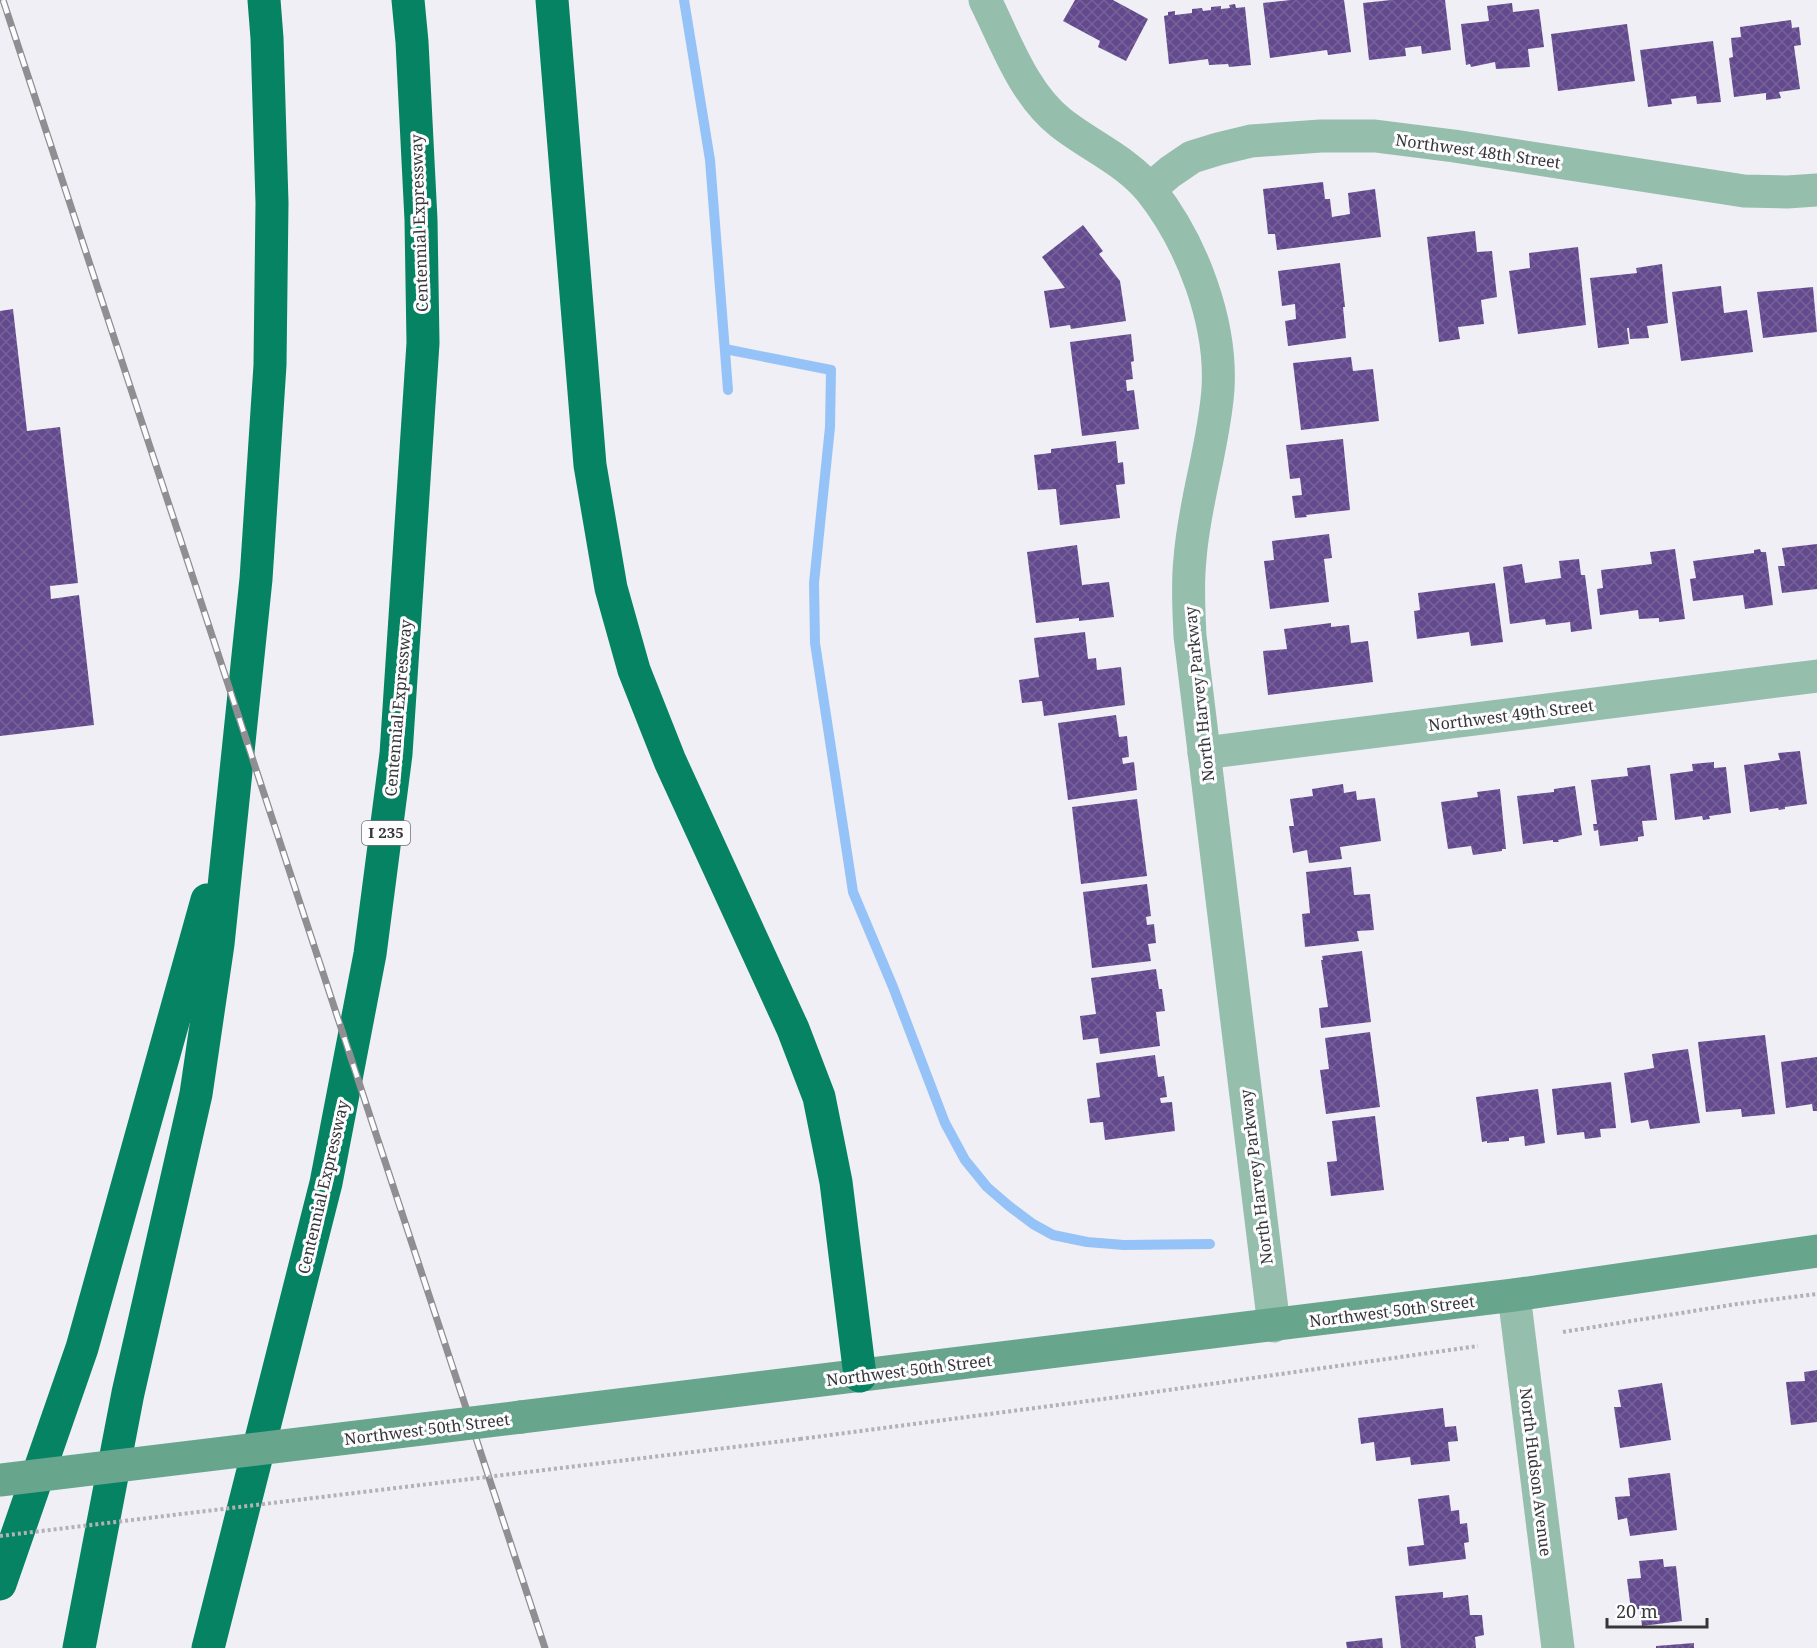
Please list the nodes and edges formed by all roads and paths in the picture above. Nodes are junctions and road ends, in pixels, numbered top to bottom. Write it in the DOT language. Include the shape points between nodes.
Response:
graph roads {
  1 [pos="264,0"];
  2 [pos="408,0"];
  3 [pos="552,0"];
  4 [pos="985,0"];
  5 [pos="1150,189"];
  6 [pos="1817,190"];
  7 [pos="1817,676"];
  8 [pos="1204,753"];
  9 [pos="233,805"];
  10 [pos="1817,1251"];
  11 [pos="1817,1294"];
  12 [pos="1514,1295"];
  13 [pos="1274,1326"];
  14 [pos="1563,1332"];
  15 [pos="1478,1346"];
  16 [pos="860,1376"];
  17 [pos="0,1480"];
  18 [pos="0,1536"];
  19 [pos="0,1584"];
  20 [pos="79,1648"];
  21 [pos="208,1648"];
  22 [pos="1558,1648"];
  1 -- 9 [label="highway" via="272,203 270,365 256,579"];
  2 -- 21 [label="highway, Centennial Expressway / I 235" via="421,220 423,343 396,754 370,954 326,1183"];
  3 -- 16 [label="highway" via="590,465 611,588 634,670 670,761 793,1029 819,1096 836,1182"];
  4 -- 5 [label="street, North Harvey Parkway" via="1044,108 1116,159"];
  5 -- 6 [label="street, Northwest 48th Street" via="1192,157 1251,141 1375,136 1744,191"];
  5 -- 8 [label="street, North Harvey Parkway" via="1191,257 1217,351 1218,388 1190,559 1188,596"];
  7 -- 8 [label="street, Northwest 49th Street"];
  8 -- 13 [label="street, North Harvey Parkway"];
  9 -- 19 [label="highway" via="82,1348"];
  9 -- 20 [label="highway" via="196,1094 128,1394"];
  10 -- 12 [label="main road, Northwest 50th Street"];
  11 -- 14 [label="path"];
  12 -- 13 [label="main road, Northwest 50th Street"];
  12 -- 22 [label="street, North Hudson Avenue"];
  13 -- 16 [label="main road, Northwest 50th Street"];
  15 -- 18 [label="path, bridge" via="800,1438"];
  16 -- 17 [label="main road, Northwest 50th Street, bridge"];
}
